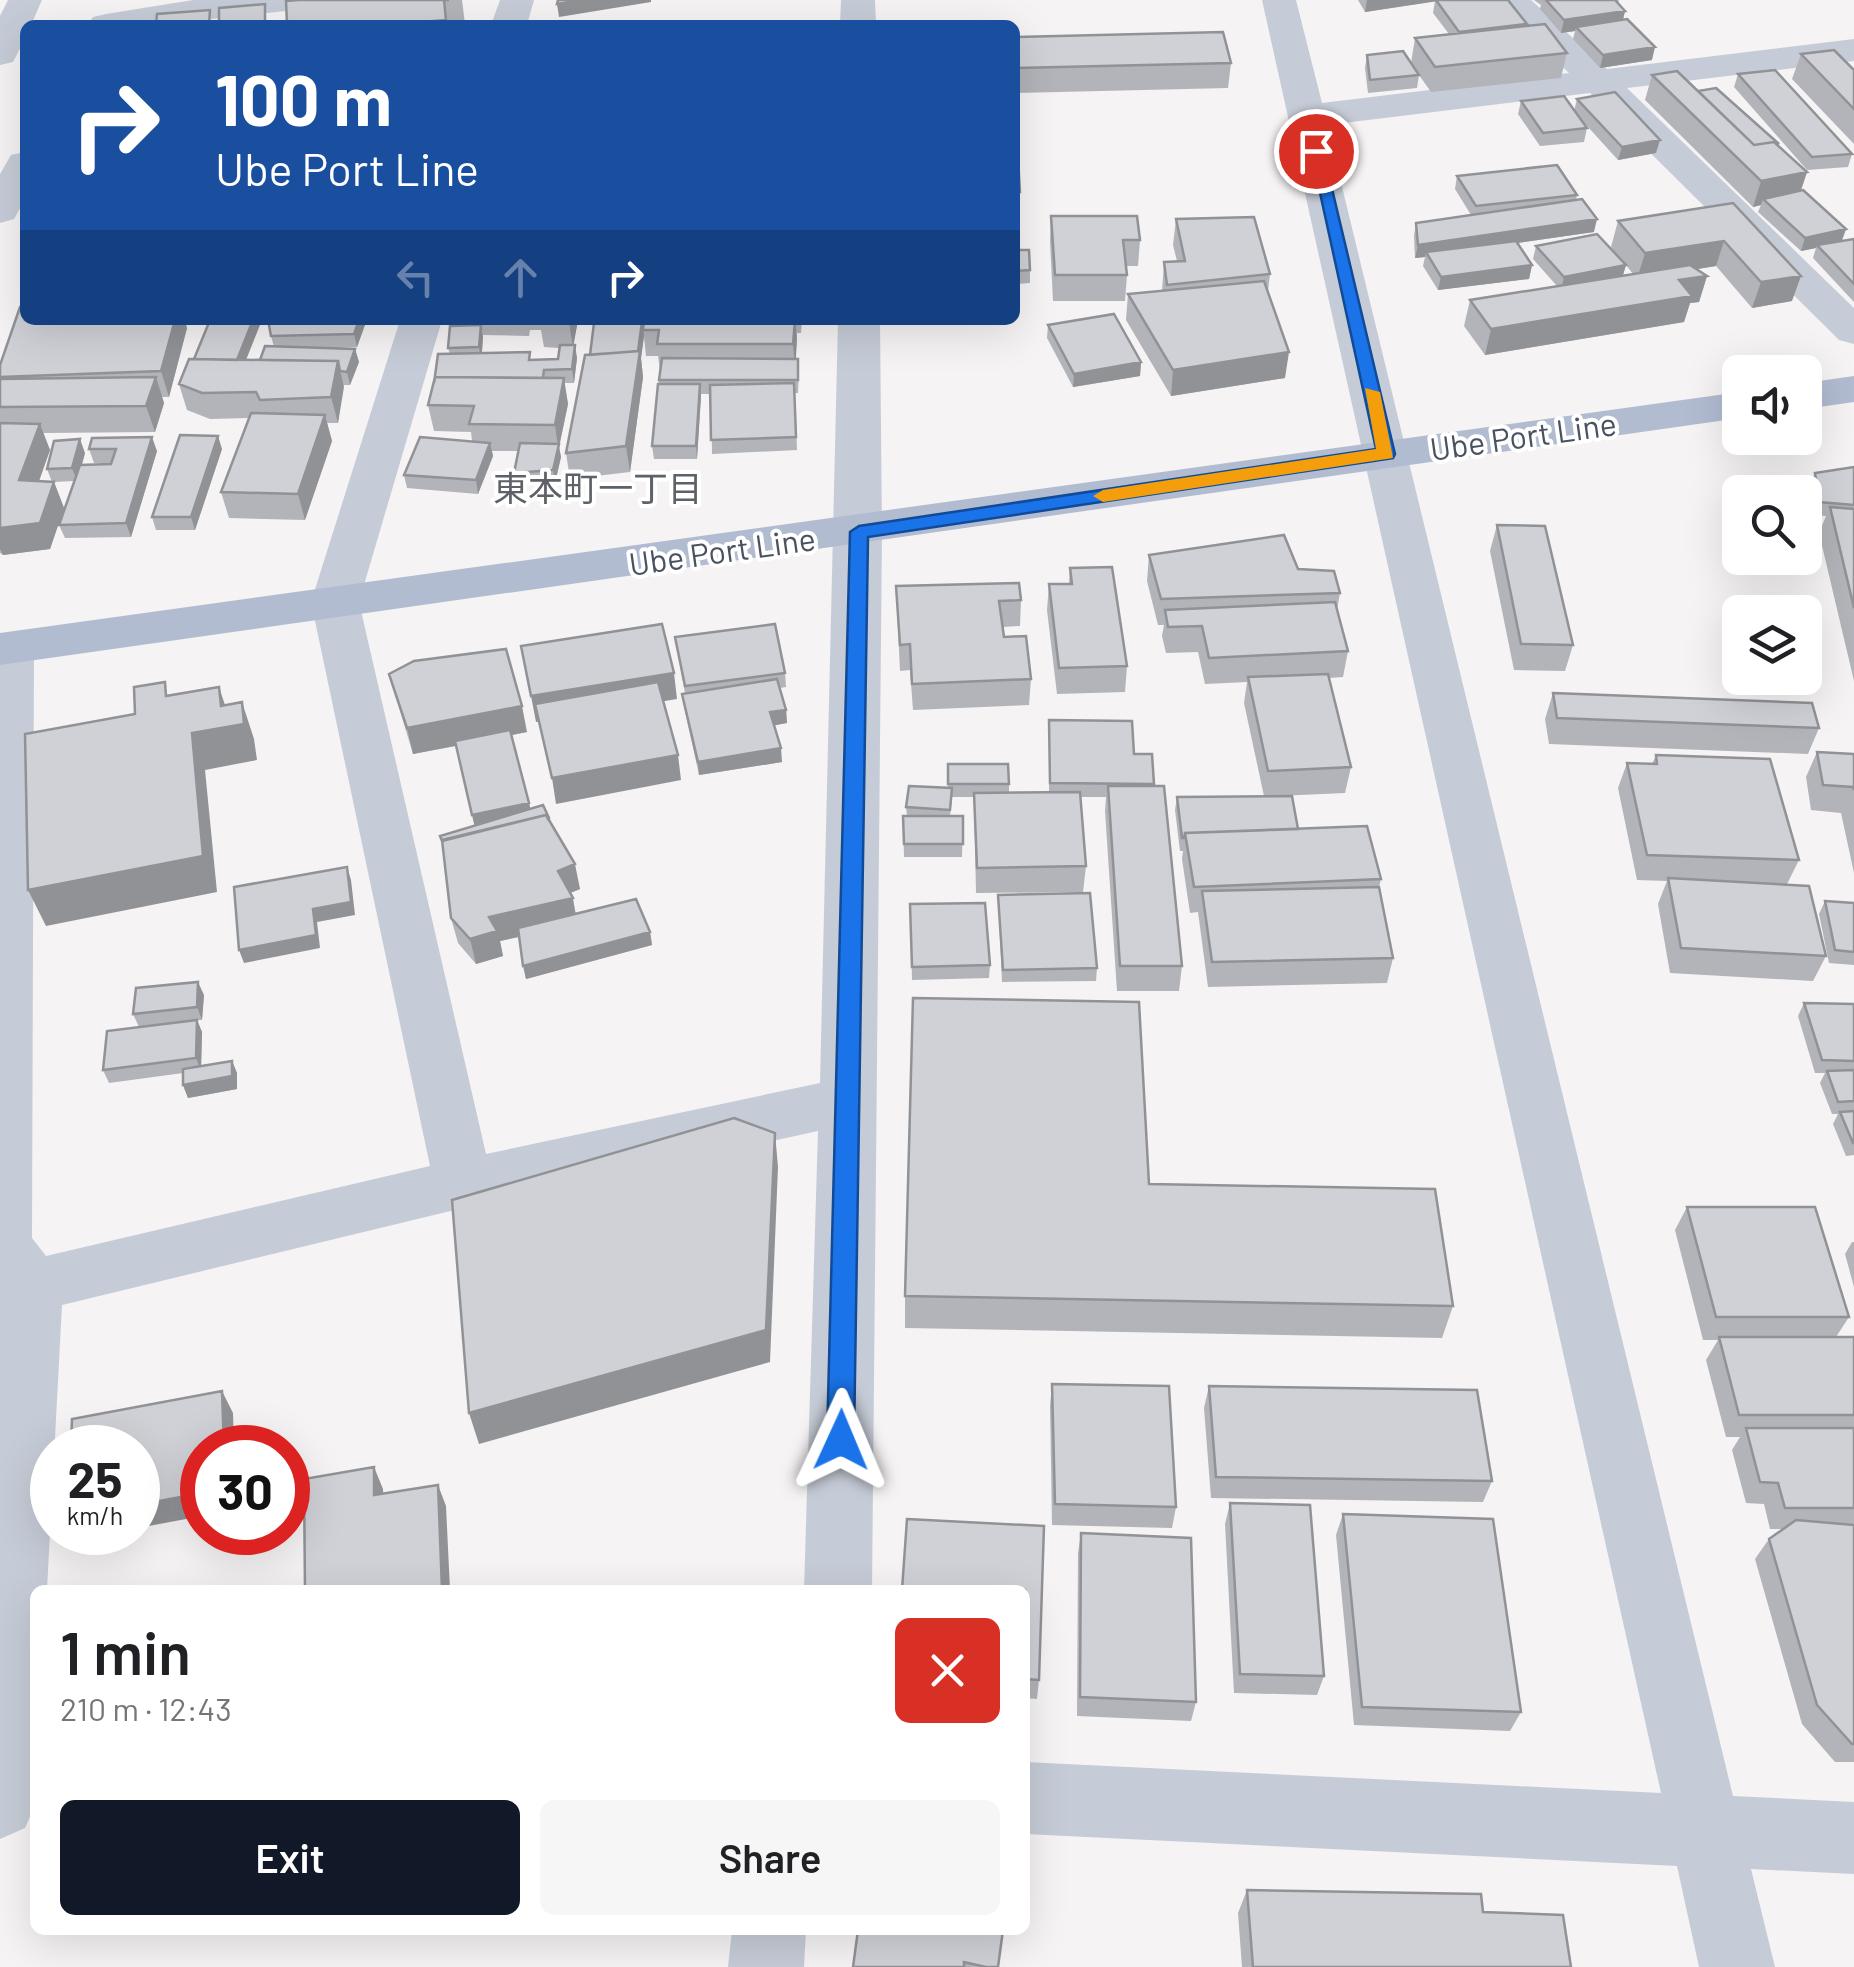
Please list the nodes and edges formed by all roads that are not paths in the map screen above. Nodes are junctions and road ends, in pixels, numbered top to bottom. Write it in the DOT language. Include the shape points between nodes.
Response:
graph roads {
  1 [pos="25,0"];
  2 [pos="296,0"];
  3 [pos="1279,0"];
  4 [pos="1510,0"];
  5 [pos="126,20"];
  6 [pos="8,43"];
  7 [pos="1854,50"];
  8 [pos="1602,83"];
  9 [pos="1308,116"];
  10 [pos="20,172"];
  11 [pos="0,210"];
  12 [pos="419,325"];
  13 [pos="858,325"];
  14 [pos="1854,331"];
  15 [pos="1854,389"];
  16 [pos="1822,394"];
  17 [pos="1722,407"];
  18 [pos="1386,454"];
  19 [pos="859,532"];
  20 [pos="335,602"];
  21 [pos="5,649"];
  22 [pos="847,1100"];
  23 [pos="463,1183"];
  24 [pos="11,1258"];
  25 [pos="838,1585"];
  26 [pos="10,1761"];
  27 [pos="1030,1798"];
  28 [pos="1706,1831"];
  29 [pos="1854,1838"];
  30 [pos="769,1935"];
  31 [pos="766,1967"];
  32 [pos="1737,1967"];
  1 -- 6 [label="street"];
  2 -- 5 [label="street"];
  3 -- 9 [label="street"];
  4 -- 8 [label="street"];
  7 -- 8 [label="street"];
  8 -- 9 [label="street"];
  8 -- 14 [label="street"];
  9 -- 18 [label="street"];
  10 -- 11 [label="street"];
  12 -- 20 [label="street"];
  13 -- 19 [label="street"];
  15 -- 16 [label="main road"];
  17 -- 18 [label="main road, Ube Port Line"];
  18 -- 19 [label="main road, Ube Port Line"];
  18 -- 28 [label="street"];
  19 -- 20 [label="main road, Ube Port Line"];
  19 -- 22 [label="street"];
  20 -- 21 [label="main road, Ube Port Line"];
  20 -- 23 [label="street"];
  21 -- 24 [label="street"];
  22 -- 23 [label="street"];
  22 -- 25 [label="street"];
  23 -- 24 [label="street"];
  24 -- 26 [label="street"];
  27 -- 28 [label="street"];
  28 -- 29 [label="street"];
  28 -- 32 [label="street"];
  30 -- 31 [label="street"];
}
